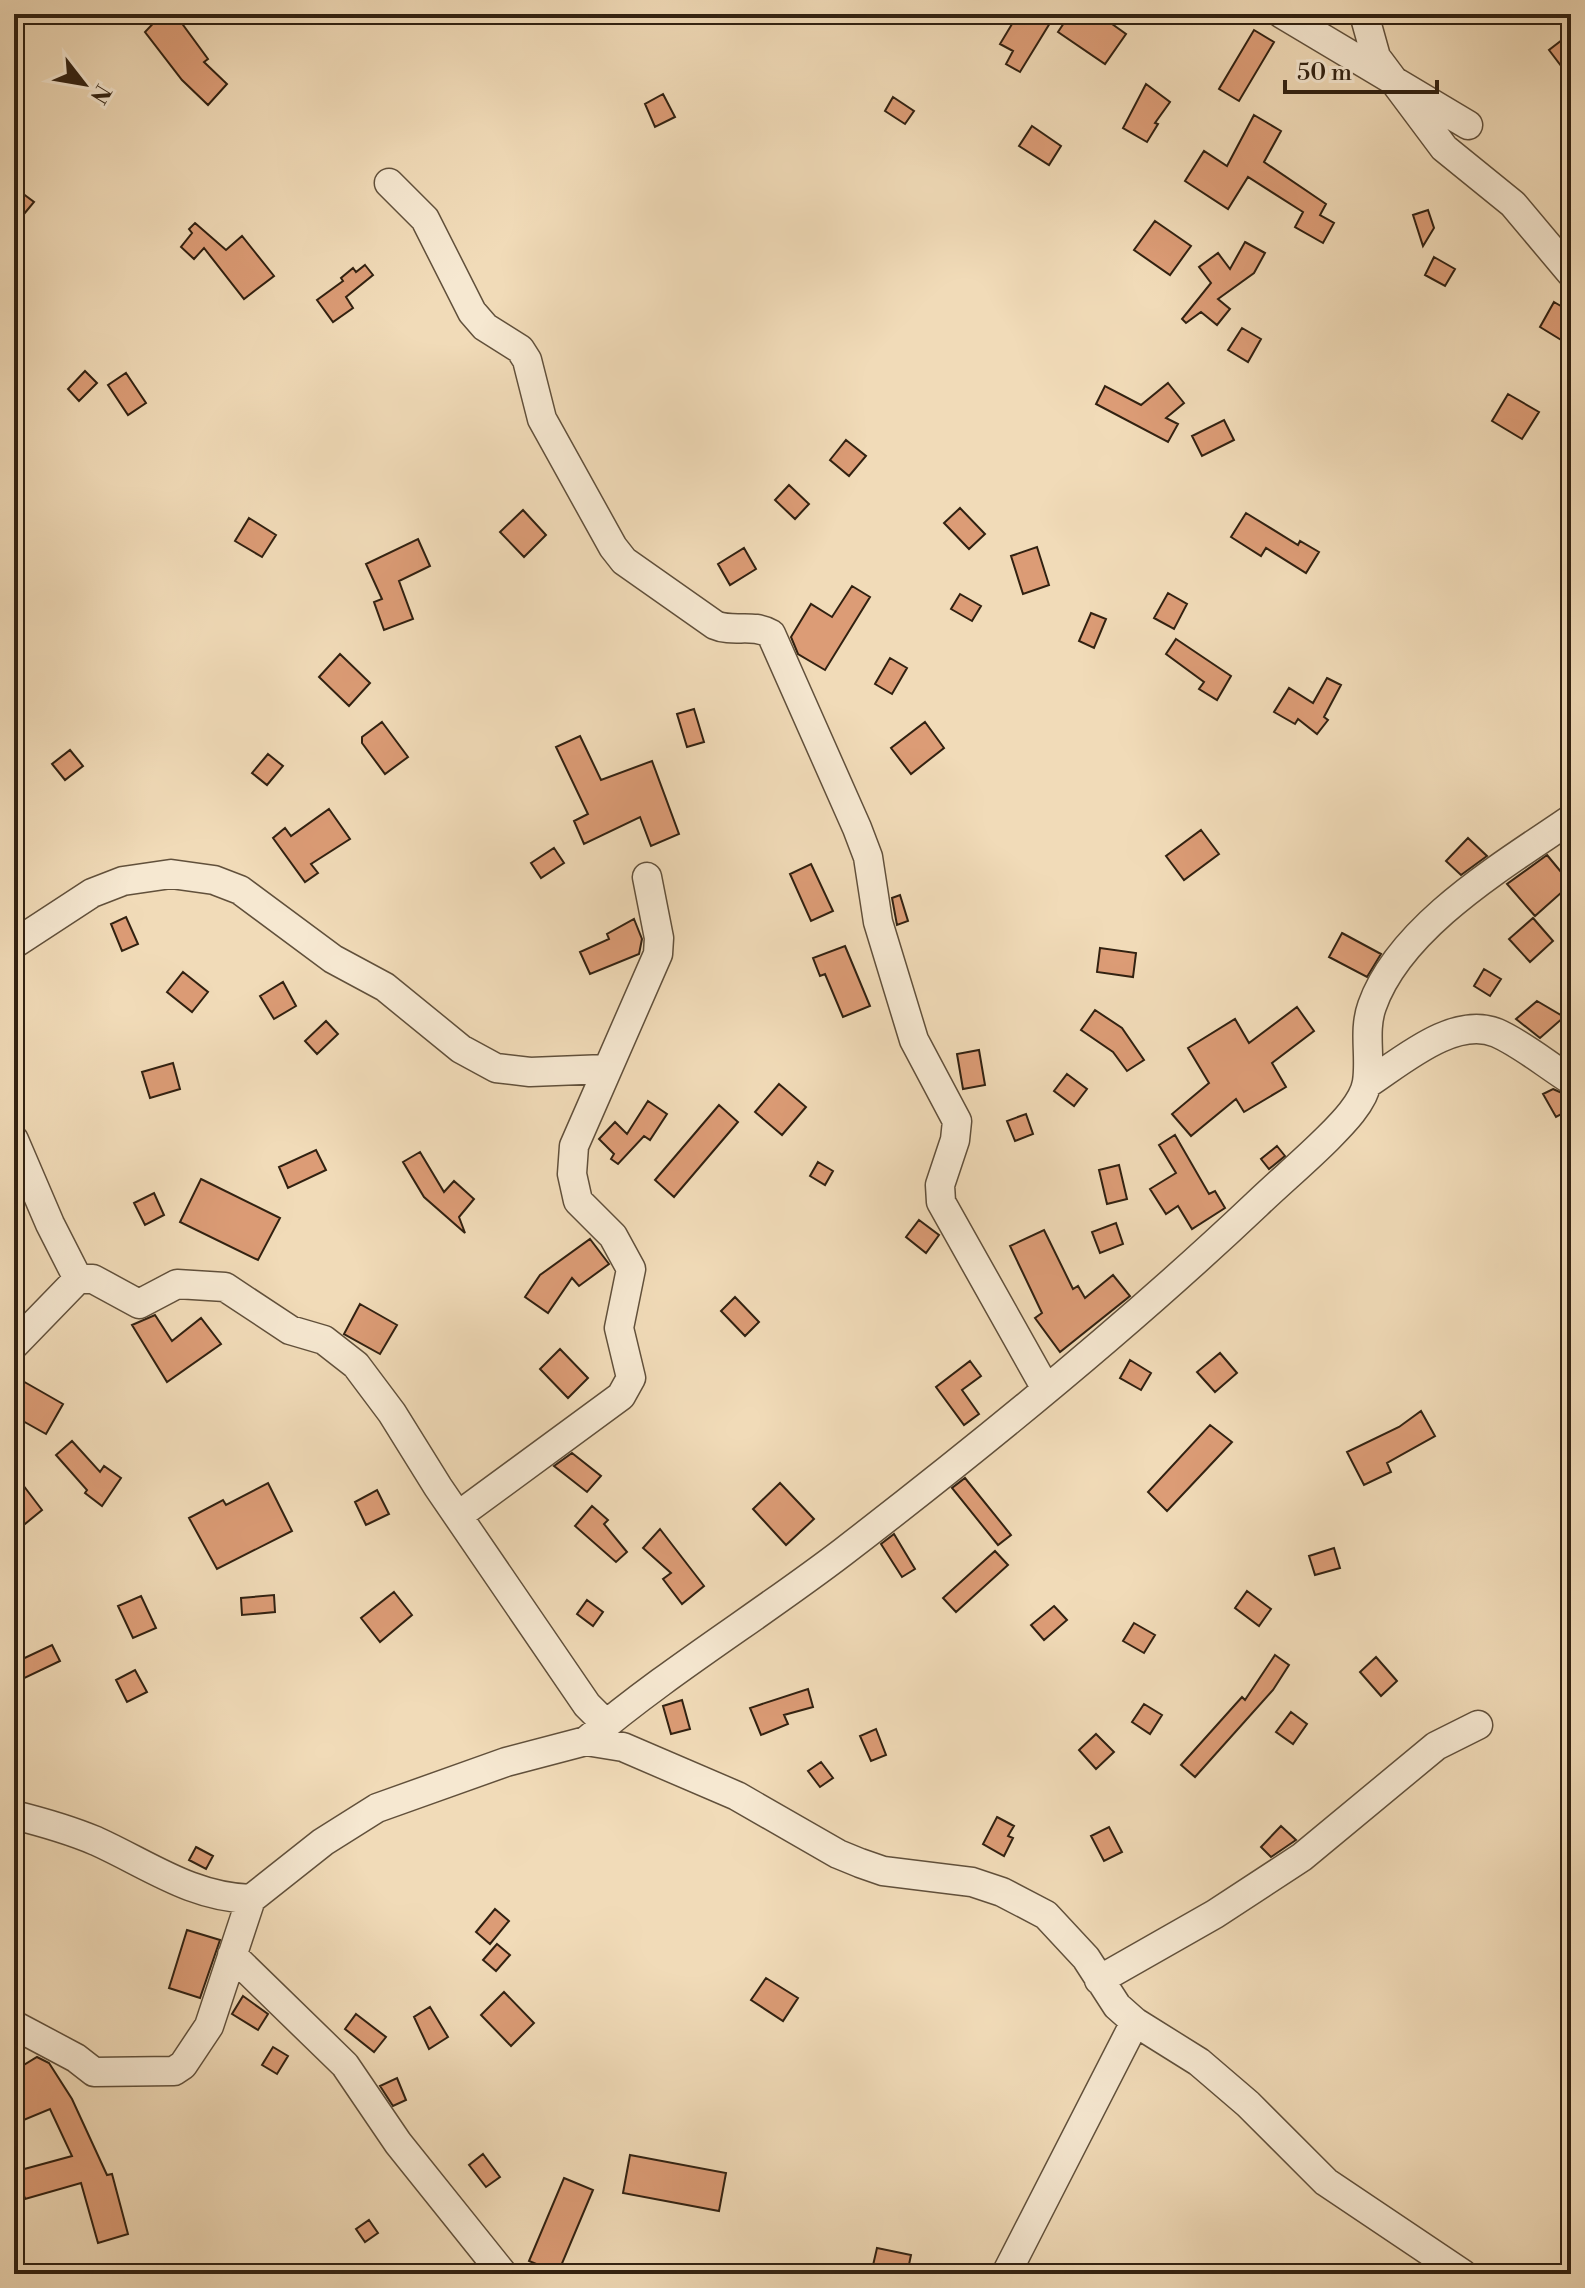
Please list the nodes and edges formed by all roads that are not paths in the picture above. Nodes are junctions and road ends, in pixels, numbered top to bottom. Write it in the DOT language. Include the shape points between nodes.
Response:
graph roads {
  1 [pos="1282,14"];
  2 [pos="1364,14"];
  3 [pos="1398,81"];
  4 [pos="1468,125"];
  5 [pos="389,183"];
  6 [pos="1571,273"];
  7 [pos="1571,819"];
  8 [pos="647,877"];
  9 [pos="14,944"];
  10 [pos="606,1069"];
  11 [pos="1571,1080"];
  12 [pos="1367,1084"];
  13 [pos="14,1140"];
  14 [pos="78,1279"];
  15 [pos="14,1345"];
  16 [pos="1046,1389"];
  17 [pos="459,1515"];
  18 [pos="1478,1725"];
  19 [pos="596,1732"];
  20 [pos="14,1815"];
  21 [pos="251,1899"];
  22 [pos="232,1955"];
  23 [pos="1099,1980"];
  24 [pos="1135,2022"];
  25 [pos="14,2025"];
  26 [pos="503,2274"];
  27 [pos="1006,2274"];
  28 [pos="1463,2274"];
  1 -- 3 [label="street"];
  2 -- 3 [label="street" via="1376,57"];
  3 -- 4 [label="street"];
  3 -- 6 [label="street" via="1444,148 1513,204"];
  5 -- 16 [label="street" via="425,219 472,312 527,360 542,419 597,523 624,561 715,625 771,634 868,857 878,922 914,1040 957,1121 940,1185 941,1202"];
  7 -- 12 [label="street" via="1421,932 1399,958 1367,1023"];
  8 -- 10 [label="street" via="658,954"];
  9 -- 10 [label="street" via="92,893 123,881 171,874 214,880 252,898 333,959 385,987 461,1049 496,1068"];
  10 -- 17 [label="street" via="574,1146 572,1174 578,1201 613,1236 631,1269 619,1328 631,1378 621,1396"];
  11 -- 12 [label="street" via="1506,1037 1479,1029 1450,1035"];
  12 -- 16 [label="street" via="1329,1137 1199,1259"];
  13 -- 14 [label="street"];
  14 -- 15 [label="street"];
  14 -- 17 [label="street" via="93,1279 139,1304 177,1284 225,1287 290,1330 324,1340 356,1365"];
  16 -- 19 [label="street" via="841,1554 641,1693"];
  17 -- 19 [label="street" via="587,1705"];
  18 -- 23 [label="street" via="1436,1746 1302,1857"];
  19 -- 21 [label="street" via="377,1808 323,1842"];
  19 -- 23 [label="street" via="737,1796 860,1863 1002,1892 1046,1915"];
  20 -- 21 [label="street" via="97,1842 191,1889"];
  21 -- 22 [label="street"];
  22 -- 25 [label="street" via="209,2026 174,2071 94,2072"];
  22 -- 26 [label="street" via="345,2065 398,2143"];
  23 -- 24 [label="street"];
  24 -- 27 [label="street"];
  24 -- 28 [label="street" via="1199,2062 1326,2182"];
}
